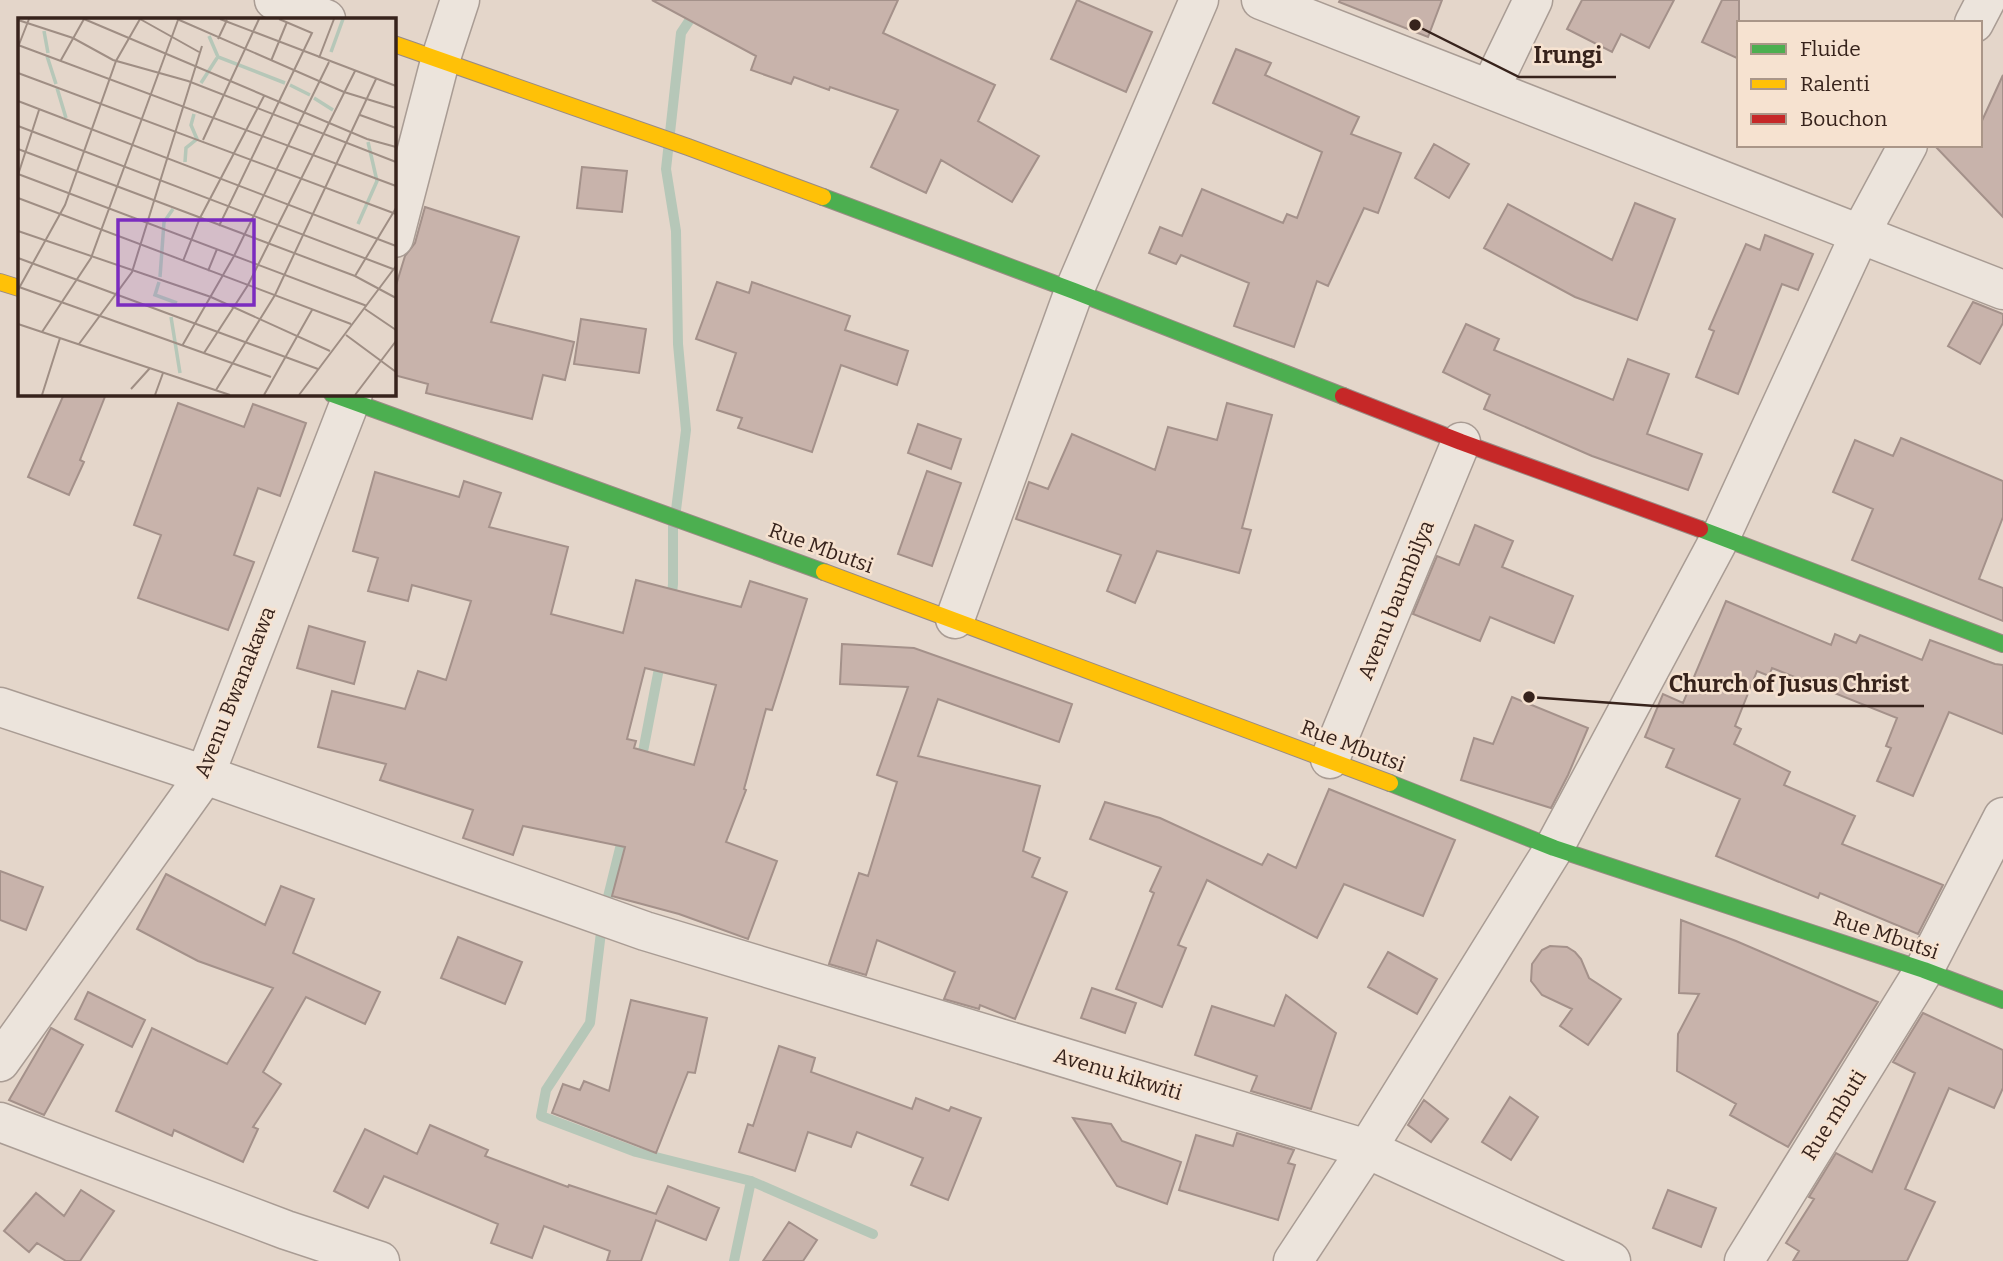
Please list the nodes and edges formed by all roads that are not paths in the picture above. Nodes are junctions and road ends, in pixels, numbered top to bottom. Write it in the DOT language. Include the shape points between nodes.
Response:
graph roads {
  1 [pos="274,0"];
  2 [pos="460,0"];
  3 [pos="1199,0"];
  4 [pos="1261,0"];
  5 [pos="1533,0"];
  6 [pos="1986,0"];
  7 [pos="323,18"];
  8 [pos="1975,21"];
  9 [pos="396,45"];
  10 [pos="440,61"];
  11 [pos="1490,89"];
  12 [pos="1907,147"];
  13 [pos="396,230"];
  14 [pos="1860,234"];
  15 [pos="0,282"];
  16 [pos="18,288"];
  17 [pos="2003,290"];
  18 [pos="1074,291"];
  19 [pos="345,396"];
  20 [pos="1461,442"];
  21 [pos="1721,536"];
  22 [pos="955,619"];
  23 [pos="2003,644"];
  24 [pos="0,707"];
  25 [pos="1330,759"];
  26 [pos="205,775"];
  27 [pos="2003,817"];
  28 [pos="1553,848"];
  29 [pos="1924,970"];
  30 [pos="2003,1000"];
  31 [pos="0,1062"];
  32 [pos="0,1122"];
  33 [pos="1367,1149"];
  34 [pos="380,1261"];
  35 [pos="1293,1261"];
  36 [pos="1611,1261"];
  37 [pos="1744,1261"];
  1 -- 7 [label="street"];
  2 -- 10 [label="street"];
  3 -- 18 [label="street"];
  4 -- 11 [label="street"];
  5 -- 11 [label="street"];
  6 -- 8 [label="street"];
  9 -- 10 [label="street"];
  10 -- 13 [label="street"];
  10 -- 18 [label="street" via="688,147"];
  11 -- 14 [label="street"];
  12 -- 14 [label="street"];
  14 -- 17 [label="street"];
  14 -- 21 [label="street"];
  15 -- 16 [label="street"];
  18 -- 20 [label="street"];
  18 -- 22 [label="street"];
  19 -- 22 [label="street, Rue Mbutsi"];
  19 -- 26 [label="street, Avenu Bwanakawa"];
  20 -- 21 [label="street"];
  20 -- 25 [label="street, Avenu baumbilya"];
  21 -- 23 [label="street"];
  21 -- 28 [label="street"];
  22 -- 25 [label="street, Rue Mbutsi"];
  24 -- 26 [label="street, Avenu kikwiti"];
  25 -- 28 [label="street, Rue Mbutsi"];
  26 -- 31 [label="street, Avenu Bwanakawa"];
  26 -- 33 [label="street, Avenu kikwiti" via="604,916"];
  27 -- 29 [label="street, Rue mbuti"];
  28 -- 29 [label="street, Rue Mbutsi"];
  28 -- 33 [label="street"];
  29 -- 30 [label="street, Rue Mbutsi"];
  29 -- 37 [label="street, Rue mbuti"];
  32 -- 34 [label="street"];
  33 -- 35 [label="street"];
  33 -- 36 [label="street, Avenu kikwiti"];
}
